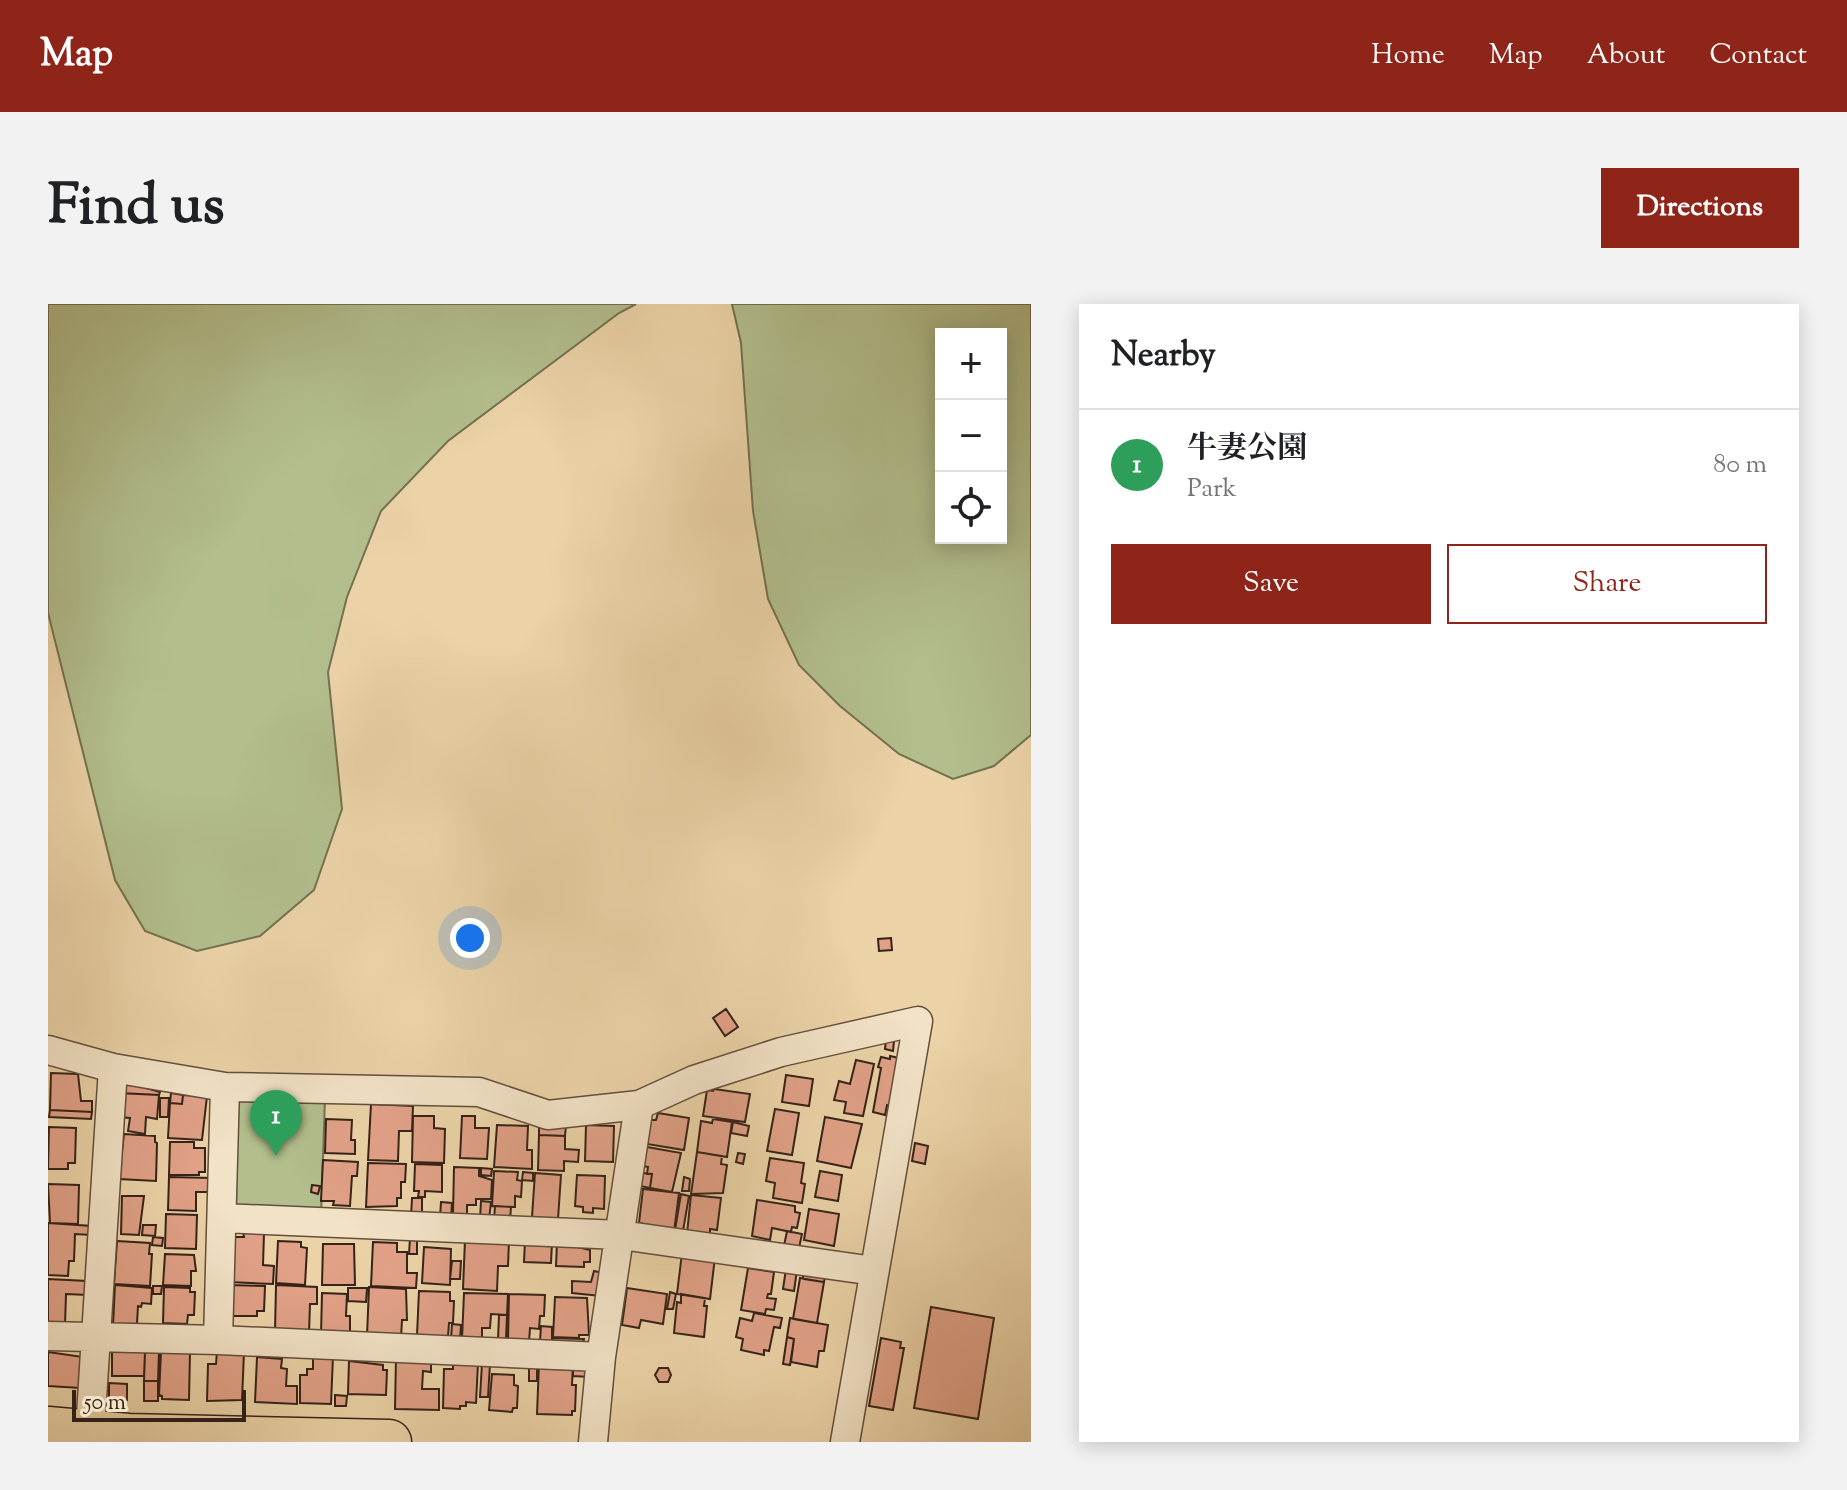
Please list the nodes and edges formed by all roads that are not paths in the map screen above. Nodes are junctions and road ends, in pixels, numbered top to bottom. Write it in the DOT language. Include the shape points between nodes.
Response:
graph roads {
  1 [pos="48,1050"];
  2 [pos="113,1068"];
  3 [pos="225,1087"];
  4 [pos="639,1105"];
  5 [pos="222,1218"];
  6 [pos="621,1235"];
  7 [pos="874,1271"];
  8 [pos="48,1336"];
  9 [pos="97,1338"];
  10 [pos="218,1340"];
  11 [pos="601,1357"];
  12 [pos="69,1430"];
  13 [pos="389,1442"];
  14 [pos="593,1442"];
  15 [pos="845,1442"];
  1 -- 2 [label="street"];
  2 -- 3 [label="street"];
  2 -- 9 [label="street"];
  3 -- 4 [label="street" via="479,1092 548,1115"];
  3 -- 5 [label="street"];
  4 -- 6 [label="street"];
  4 -- 7 [label="street" via="694,1080 781,1052 918,1021"];
  5 -- 6 [label="street"];
  5 -- 10 [label="street"];
  6 -- 7 [label="street"];
  6 -- 11 [label="street"];
  7 -- 15 [label="street"];
  8 -- 9 [label="street"];
  9 -- 10 [label="street"];
  9 -- 12 [label="street"];
  10 -- 11 [label="street"];
  11 -- 14 [label="street"];
  12 -- 13 [label="main road"];
}
